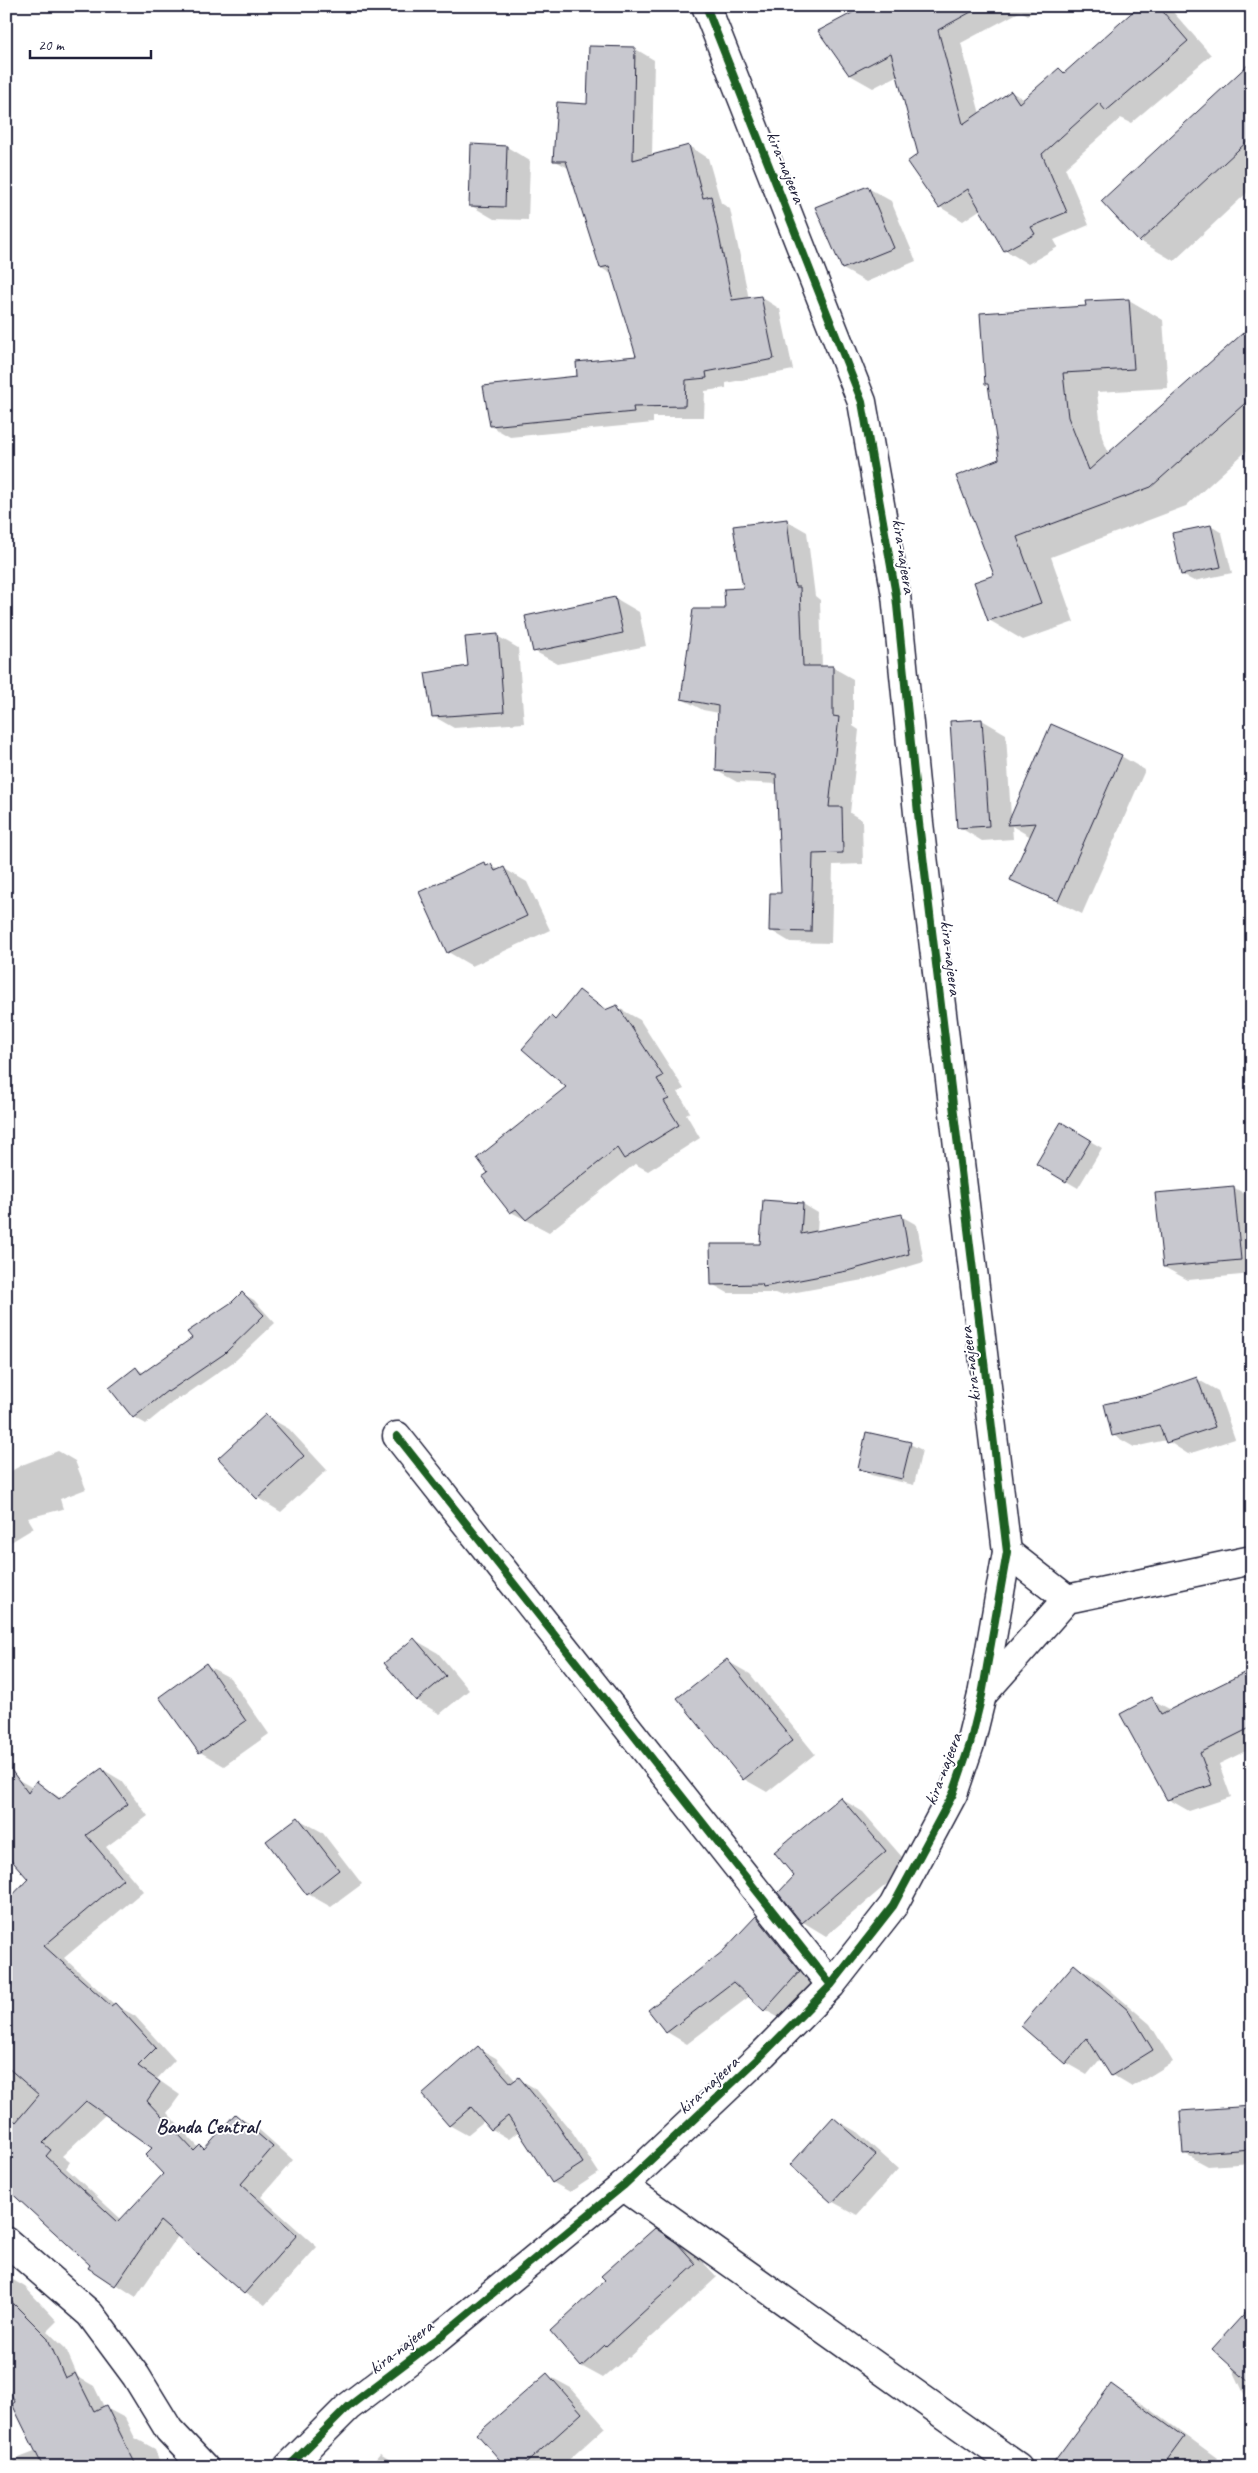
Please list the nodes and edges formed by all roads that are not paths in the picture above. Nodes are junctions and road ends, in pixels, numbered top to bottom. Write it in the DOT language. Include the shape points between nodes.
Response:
graph roads {
  1 [pos="706,6"];
  2 [pos="397,1436"];
  3 [pos="1007,1552"];
  4 [pos="1252,1560"];
  5 [pos="1067,1599"];
  6 [pos="982,1694"];
  7 [pos="831,1985"];
  8 [pos="623,2186"];
  9 [pos="6,2241"];
  10 [pos="204,2467"];
  11 [pos="288,2467"];
  12 [pos="1018,2467"];
  1 -- 3 [label="street, kira-najeera" via="862,402 896,595 920,833"];
  2 -- 7 [label="street"];
  3 -- 5 [label="street"];
  3 -- 6 [label="street, kira-najeera"];
  4 -- 5 [label="street"];
  5 -- 6 [label="street"];
  6 -- 7 [label="street, kira-najeera" via="970,1744 934,1831 893,1906"];
  7 -- 8 [label="street, kira-najeera"];
  8 -- 11 [label="street, kira-najeera" via="436,2340 348,2407"];
  8 -- 12 [label="street"];
  9 -- 10 [label="street" via="90,2314 136,2376 169,2430"];
}
